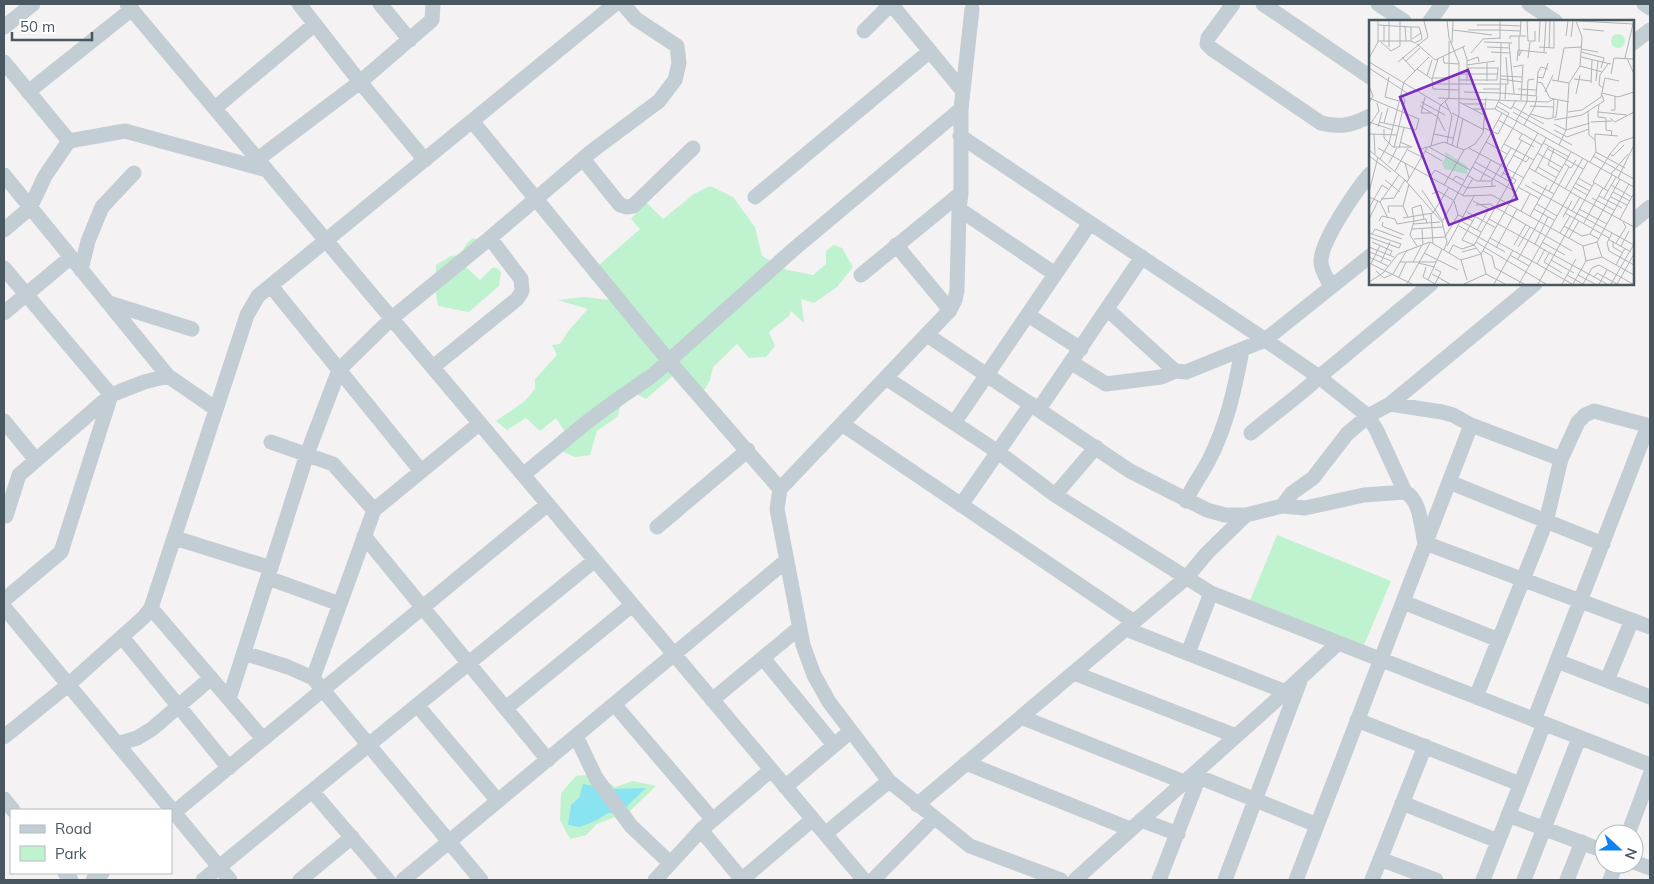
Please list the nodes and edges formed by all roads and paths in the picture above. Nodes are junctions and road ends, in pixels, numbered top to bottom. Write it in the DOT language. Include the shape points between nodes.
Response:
graph roads {
  1 [pos="33,4"];
  2 [pos="298,4"];
  3 [pos="380,4"];
  4 [pos="433,4"];
  5 [pos="615,4"];
  6 [pos="623,4"];
  7 [pos="891,4"];
  8 [pos="1233,4"];
  9 [pos="1263,4"];
  10 [pos="1378,4"];
  11 [pos="1442,4"];
  12 [pos="1529,4"];
  13 [pos="1644,4"];
  14 [pos="130,7"];
  15 [pos="1650,8"];
  16 [pos="972,9"];
  17 [pos="1402,20"];
  18 [pos="1433,20"];
  19 [pos="1553,20"];
  20 [pos="315,24"];
  21 [pos="4,27"];
  22 [pos="1650,30"];
  23 [pos="864,31"];
  24 [pos="410,40"];
  25 [pos="1634,41"];
  26 [pos="930,51"];
  27 [pos="4,62"];
  28 [pos="1369,77"];
  29 [pos="360,82"];
  30 [pos="962,90"];
  31 [pos="28,92"];
  32 [pos="215,108"];
  33 [pos="961,109"];
  34 [pos="1369,117"];
  35 [pos="472,121"];
  36 [pos="960,136"];
  37 [pos="69,141"];
  38 [pos="693,148"];
  39 [pos="583,159"];
  40 [pos="425,160"];
  41 [pos="262,164"];
  42 [pos="134,173"];
  43 [pos="4,175"];
  44 [pos="1369,175"];
  45 [pos="962,193"];
  46 [pos="756,197"];
  47 [pos="536,199"];
  48 [pos="1650,206"];
  49 [pos="30,208"];
  50 [pos="959,209"];
  51 [pos="1634,220"];
  52 [pos="1090,223"];
  53 [pos="4,230"];
  54 [pos="490,238"];
  55 [pos="326,240"];
  56 [pos="896,245"];
  57 [pos="71,257"];
  58 [pos="1142,257"];
  59 [pos="1369,257"];
  60 [pos="4,268"];
  61 [pos="81,270"];
  62 [pos="1055,274"];
  63 [pos="861,275"];
  64 [pos="1430,285"];
  65 [pos="1534,285"];
  66 [pos="271,286"];
  67 [pos="1331,288"];
  68 [pos="26,294"];
  69 [pos="109,303"];
  70 [pos="1107,309"];
  71 [pos="950,310"];
  72 [pos="4,313"];
  73 [pos="1028,315"];
  74 [pos="392,318"];
  75 [pos="192,329"];
  76 [pos="927,335"];
  77 [pos="1265,340"];
  78 [pos="1081,349"];
  79 [pos="1242,350"];
  80 [pos="668,360"];
  81 [pos="1072,363"];
  82 [pos="433,368"];
  83 [pos="339,370"];
  84 [pos="1175,371"];
  85 [pos="987,375"];
  86 [pos="168,376"];
  87 [pos="1319,377"];
  88 [pos="886,378"];
  89 [pos="111,395"];
  90 [pos="1390,404"];
  91 [pos="1035,407"];
  92 [pos="216,409"];
  93 [pos="1368,416"];
  94 [pos="4,420"];
  95 [pos="480,423"];
  96 [pos="954,423"];
  97 [pos="842,424"];
  98 [pos="1471,425"];
  99 [pos="1649,426"];
  100 [pos="1251,432"];
  101 [pos="272,442"];
  102 [pos="1096,447"];
  103 [pos="748,450"];
  104 [pos="998,452"];
  105 [pos="307,454"];
  106 [pos="1561,459"];
  107 [pos="36,460"];
  108 [pos="421,471"];
  109 [pos="523,475"];
  110 [pos="1449,482"];
  111 [pos="780,489"];
  112 [pos="1406,492"];
  113 [pos="1055,495"];
  114 [pos="1186,500"];
  115 [pos="548,504"];
  116 [pos="962,506"];
  117 [pos="1282,506"];
  118 [pos="374,510"];
  119 [pos="1246,515"];
  120 [pos="5,516"];
  121 [pos="1546,522"];
  122 [pos="657,527"];
  123 [pos="364,536"];
  124 [pos="175,538"];
  125 [pos="1425,543"];
  126 [pos="1603,544"];
  127 [pos="595,560"];
  128 [pos="786,560"];
  129 [pos="269,573"];
  130 [pos="1187,577"];
  131 [pos="1523,579"];
  132 [pos="1211,593"];
  133 [pos="4,600"];
  134 [pos="1581,600"];
  135 [pos="1403,602"];
  136 [pos="340,604"];
  137 [pos="632,605"];
  138 [pos="4,607"];
  139 [pos="151,608"];
  140 [pos="423,608"];
  141 [pos="1632,620"];
  142 [pos="1130,626"];
  143 [pos="1650,627"];
  144 [pos="800,628"];
  145 [pos="122,637"];
  146 [pos="1499,640"];
  147 [pos="1338,643"];
  148 [pos="1188,653"];
  149 [pos="244,654"];
  150 [pos="674,654"];
  151 [pos="763,658"];
  152 [pos="1381,659"];
  153 [pos="1557,661"];
  154 [pos="468,663"];
  155 [pos="1074,673"];
  156 [pos="211,678"];
  157 [pos="313,678"];
  158 [pos="1302,678"];
  159 [pos="1607,680"];
  160 [pos="68,685"];
  161 [pos="323,690"];
  162 [pos="1286,692"];
  163 [pos="1476,697"];
  164 [pos="1650,697"];
  165 [pos="229,699"];
  166 [pos="712,700"];
  167 [pos="614,704"];
  168 [pos="417,705"];
  169 [pos="178,706"];
  170 [pos="506,708"];
  171 [pos="1022,717"];
  172 [pos="1357,720"];
  173 [pos="1539,722"];
  174 [pos="851,731"];
  175 [pos="4,736"];
  176 [pos="576,736"];
  177 [pos="1236,736"];
  178 [pos="1579,738"];
  179 [pos="264,739"];
  180 [pos="117,744"];
  181 [pos="369,745"];
  182 [pos="834,745"];
  183 [pos="1424,746"];
  184 [pos="548,760"];
  185 [pos="966,763"];
  186 [pos="1650,767"];
  187 [pos="229,768"];
  188 [pos="771,770"];
  189 [pos="1193,777"];
  190 [pos="889,781"];
  191 [pos="1520,784"];
  192 [pos="785,787"];
  193 [pos="312,791"];
  194 [pos="4,799"];
  195 [pos="1255,799"];
  196 [pos="498,801"];
  197 [pos="1402,803"];
  198 [pos="917,805"];
  199 [pos="12,809"];
  200 [pos="169,809"];
  201 [pos="173,814"];
  202 [pos="1508,814"];
  203 [pos="934,818"];
  204 [pos="813,819"];
  205 [pos="713,820"];
  206 [pos="1136,824"];
  207 [pos="1631,824"];
  208 [pos="1317,825"];
  209 [pos="1544,828"];
  210 [pos="701,830"];
  211 [pos="825,834"];
  212 [pos="1178,834"];
  213 [pos="352,837"];
  214 [pos="1498,841"];
  215 [pos="449,842"];
  216 [pos="1582,842"];
  217 [pos="1594,847"];
  218 [pos="1380,859"];
  219 [pos="670,863"];
  220 [pos="219,867"];
  221 [pos="203,880"];
  222 [pos="230,880"];
  223 [pos="300,880"];
  224 [pos="388,880"];
  225 [pos="403,880"];
  226 [pos="481,880"];
  227 [pos="655,880"];
  228 [pos="864,880"];
  229 [pos="873,880"];
  230 [pos="1061,880"];
  231 [pos="1075,880"];
  232 [pos="1160,880"];
  233 [pos="1224,880"];
  234 [pos="1296,880"];
  235 [pos="1372,880"];
  236 [pos="1436,880"];
  237 [pos="1483,880"];
  238 [pos="1524,880"];
  239 [pos="1567,880"];
  1 -- 21 [label="street"];
  2 -- 20 [label="street"];
  3 -- 24 [label="street"];
  4 -- 24 [label="street" via="432,20"];
  5 -- 35 [label="street"];
  6 -- 39 [label="street" via="636,19 677,46 675,80 659,101"];
  7 -- 23 [label="street"];
  7 -- 26 [label="street"];
  8 -- 34 [label="street" via="1208,38 1207,44 1212,49 1322,123 1335,127 1355,124"];
  9 -- 28 [label="street"];
  10 -- 17 [label="street"];
  11 -- 18 [label="street"];
  12 -- 19 [label="street"];
  13 -- 15 [label="street"];
  14 -- 31 [label="street"];
  14 -- 32 [label="street"];
  16 -- 30 [label="street"];
  20 -- 29 [label="street"];
  20 -- 32 [label="street"];
  22 -- 25 [label="street"];
  24 -- 29 [label="street"];
  26 -- 30 [label="street"];
  26 -- 46 [label="street"];
  27 -- 31 [label="street"];
  29 -- 40 [label="street"];
  29 -- 41 [label="street"];
  30 -- 33 [label="street"];
  31 -- 37 [label="street"];
  32 -- 41 [label="street"];
  33 -- 36 [label="street"];
  33 -- 80 [label="street"];
  35 -- 40 [label="street"];
  35 -- 47 [label="street"];
  36 -- 45 [label="street"];
  36 -- 52 [label="street"];
  37 -- 41 [label="street" via="125,131"];
  37 -- 49 [label="street" via="45,176"];
  38 -- 39 [label="street" via="633,206 626,207"];
  39 -- 47 [label="street"];
  40 -- 55 [label="street"];
  41 -- 55 [label="street"];
  42 -- 61 [label="street" via="102,207"];
  43 -- 49 [label="street"];
  44 -- 67 [label="street" via="1340,214 1324,248 1321,262"];
  45 -- 50 [label="street"];
  45 -- 56 [label="street"];
  47 -- 54 [label="street"];
  47 -- 80 [label="street"];
  48 -- 51 [label="street"];
  49 -- 53 [label="street"];
  49 -- 57 [label="street"];
  50 -- 62 [label="street"];
  50 -- 71 [label="street" via="957,290"];
  52 -- 58 [label="street"];
  52 -- 62 [label="street"];
  54 -- 74 [label="street"];
  54 -- 82 [label="street" via="521,279 522,291 517,299"];
  55 -- 66 [label="street"];
  55 -- 74 [label="street"];
  56 -- 63 [label="street"];
  56 -- 71 [label="street"];
  57 -- 61 [label="street"];
  57 -- 68 [label="street"];
  58 -- 70 [label="street"];
  58 -- 77 [label="street"];
  59 -- 67 [label="street"];
  60 -- 68 [label="street"];
  61 -- 69 [label="street"];
  62 -- 73 [label="street"];
  64 -- 87 [label="street"];
  65 -- 90 [label="street"];
  66 -- 83 [label="street"];
  66 -- 92 [label="street" via="258,296 247,316"];
  67 -- 77 [label="street"];
  68 -- 72 [label="street"];
  68 -- 89 [label="street"];
  69 -- 75 [label="street"];
  69 -- 86 [label="street"];
  70 -- 78 [label="street"];
  70 -- 84 [label="street"];
  71 -- 76 [label="street"];
  73 -- 78 [label="street"];
  73 -- 85 [label="street"];
  74 -- 82 [label="street"];
  74 -- 83 [label="street"];
  76 -- 85 [label="street"];
  76 -- 88 [label="street"];
  77 -- 79 [label="street"];
  77 -- 87 [label="street"];
  78 -- 81 [label="street"];
  79 -- 84 [label="street" via="1186,372"];
  79 -- 114 [label="street" via="1231,407 1208,462"];
  80 -- 103 [label="street"];
  80 -- 109 [label="street"];
  81 -- 84 [label="street" via="1106,384 1161,377"];
  81 -- 91 [label="street"];
  82 -- 95 [label="street"];
  83 -- 105 [label="street"];
  83 -- 108 [label="street"];
  85 -- 91 [label="street"];
  85 -- 96 [label="street"];
  86 -- 89 [label="street"];
  86 -- 92 [label="street"];
  87 -- 93 [label="street"];
  87 -- 100 [label="street"];
  88 -- 96 [label="street"];
  88 -- 97 [label="street"];
  89 -- 107 [label="street"];
  89 -- 133 [label="street" via="61,552"];
  90 -- 93 [label="street"];
  90 -- 98 [label="street" via="1442,412"];
  91 -- 102 [label="street"];
  91 -- 104 [label="street"];
  92 -- 124 [label="street"];
  93 -- 112 [label="street"];
  93 -- 117 [label="street" via="1347,434 1314,478 1292,493"];
  94 -- 107 [label="street"];
  95 -- 108 [label="street"];
  95 -- 109 [label="street"];
  96 -- 104 [label="street"];
  97 -- 111 [label="street"];
  97 -- 116 [label="street"];
  98 -- 106 [label="street"];
  98 -- 110 [label="street"];
  99 -- 106 [label="street" via="1594,411 1578,422"];
  99 -- 126 [label="street"];
  101 -- 105 [label="street"];
  102 -- 113 [label="street"];
  102 -- 114 [label="street" via="1130,471"];
  103 -- 111 [label="street"];
  103 -- 122 [label="street"];
  104 -- 113 [label="street"];
  104 -- 116 [label="street"];
  105 -- 118 [label="street" via="333,464"];
  105 -- 129 [label="street"];
  106 -- 121 [label="street"];
  107 -- 120 [label="street" via="19,475"];
  108 -- 118 [label="street"];
  109 -- 115 [label="street"];
  110 -- 121 [label="street"];
  110 -- 125 [label="street"];
  111 -- 128 [label="street" via="777,509"];
  112 -- 117 [label="street" via="1364,495 1305,508"];
  112 -- 125 [label="street" via="1416,503"];
  113 -- 130 [label="street"];
  114 -- 119 [label="street" via="1225,515"];
  115 -- 127 [label="street"];
  115 -- 140 [label="street"];
  116 -- 142 [label="street"];
  117 -- 119 [label="street"];
  118 -- 123 [label="street"];
  119 -- 130 [label="street"];
  121 -- 126 [label="street"];
  121 -- 131 [label="street"];
  123 -- 136 [label="street"];
  123 -- 140 [label="street"];
  124 -- 129 [label="street"];
  124 -- 139 [label="street"];
  125 -- 131 [label="street"];
  125 -- 135 [label="street"];
  126 -- 134 [label="street"];
  127 -- 137 [label="street"];
  127 -- 154 [label="street"];
  128 -- 144 [label="street"];
  128 -- 150 [label="street"];
  129 -- 136 [label="street"];
  129 -- 149 [label="street"];
  130 -- 132 [label="street"];
  130 -- 142 [label="street"];
  131 -- 134 [label="street"];
  131 -- 146 [label="street"];
  132 -- 147 [label="street"];
  132 -- 148 [label="street"];
  134 -- 141 [label="street"];
  134 -- 153 [label="street"];
  135 -- 146 [label="street"];
  135 -- 152 [label="street"];
  136 -- 157 [label="street"];
  137 -- 150 [label="street"];
  137 -- 170 [label="street"];
  138 -- 160 [label="street"];
  139 -- 145 [label="street"];
  139 -- 156 [label="street"];
  140 -- 154 [label="street"];
  140 -- 161 [label="street"];
  141 -- 143 [label="street"];
  141 -- 159 [label="street"];
  142 -- 148 [label="street"];
  142 -- 155 [label="street"];
  144 -- 151 [label="street"];
  144 -- 174 [label="street" via="802,645 814,675"];
  145 -- 160 [label="street"];
  145 -- 169 [label="street"];
  146 -- 163 [label="street"];
  147 -- 152 [label="street"];
  147 -- 158 [label="street"];
  148 -- 162 [label="street"];
  149 -- 157 [label="street"];
  149 -- 165 [label="street"];
  150 -- 166 [label="street"];
  150 -- 167 [label="street"];
  151 -- 166 [label="street"];
  151 -- 182 [label="street"];
  152 -- 163 [label="street"];
  152 -- 172 [label="street"];
  153 -- 159 [label="street"];
  153 -- 173 [label="street"];
  154 -- 168 [label="street"];
  154 -- 170 [label="street"];
  155 -- 171 [label="street"];
  155 -- 177 [label="street"];
  156 -- 165 [label="street"];
  156 -- 169 [label="street"];
  157 -- 161 [label="street"];
  158 -- 162 [label="street"];
  158 -- 195 [label="street"];
  159 -- 164 [label="street"];
  160 -- 175 [label="street"];
  160 -- 180 [label="street"];
  161 -- 179 [label="street"];
  161 -- 181 [label="street"];
  162 -- 177 [label="street"];
  163 -- 173 [label="street"];
  165 -- 179 [label="street"];
  166 -- 188 [label="street"];
  167 -- 176 [label="street"];
  167 -- 205 [label="street"];
  168 -- 181 [label="street"];
  168 -- 196 [label="street"];
  169 -- 180 [label="street" via="152,729"];
  169 -- 187 [label="street"];
  170 -- 184 [label="street"];
  171 -- 185 [label="street"];
  171 -- 189 [label="street"];
  172 -- 183 [label="street"];
  172 -- 208 [label="street"];
  173 -- 178 [label="street"];
  173 -- 191 [label="street"];
  174 -- 182 [label="street"];
  174 -- 190 [label="street"];
  176 -- 184 [label="street"];
  176 -- 219 [label="street" via="596,778 613,802 631,826"];
  177 -- 189 [label="street"];
  178 -- 186 [label="street"];
  178 -- 209 [label="street"];
  179 -- 187 [label="street"];
  180 -- 200 [label="street"];
  181 -- 193 [label="street"];
  181 -- 215 [label="street"];
  182 -- 192 [label="street"];
  183 -- 191 [label="street"];
  183 -- 197 [label="street"];
  184 -- 196 [label="street"];
  185 -- 198 [label="street"];
  185 -- 206 [label="street"];
  186 -- 207 [label="street"];
  187 -- 201 [label="street"];
  188 -- 192 [label="street"];
  188 -- 205 [label="street"];
  189 -- 195 [label="street"];
  189 -- 206 [label="street"];
  189 -- 212 [label="street"];
  190 -- 198 [label="street"];
  190 -- 211 [label="street"];
  191 -- 202 [label="street"];
  192 -- 204 [label="street"];
  193 -- 213 [label="street"];
  193 -- 220 [label="street"];
  194 -- 199 [label="street"];
  195 -- 208 [label="street"];
  195 -- 233 [label="street"];
  196 -- 215 [label="street"];
  197 -- 214 [label="street"];
  197 -- 218 [label="street"];
  198 -- 203 [label="street"];
  201 -- 220 [label="street"];
  202 -- 209 [label="street"];
  202 -- 214 [label="street"];
  203 -- 229 [label="street"];
  203 -- 230 [label="street" via="970,846"];
  204 -- 210 [label="street" via="742,877"];
  204 -- 211 [label="street"];
  205 -- 210 [label="street"];
  206 -- 212 [label="street"];
  206 -- 231 [label="street"];
  208 -- 234 [label="street"];
  209 -- 216 [label="street"];
  209 -- 238 [label="street"];
  210 -- 219 [label="street"];
  211 -- 228 [label="street"];
  212 -- 232 [label="street"];
  213 -- 223 [label="street"];
  213 -- 224 [label="street"];
  214 -- 237 [label="street"];
  215 -- 225 [label="street"];
  215 -- 226 [label="street"];
  216 -- 217 [label="street"];
  216 -- 239 [label="street"];
  218 -- 235 [label="street"];
  218 -- 236 [label="street"];
  219 -- 227 [label="street"];
  220 -- 221 [label="street"];
  220 -- 222 [label="street"];
}
